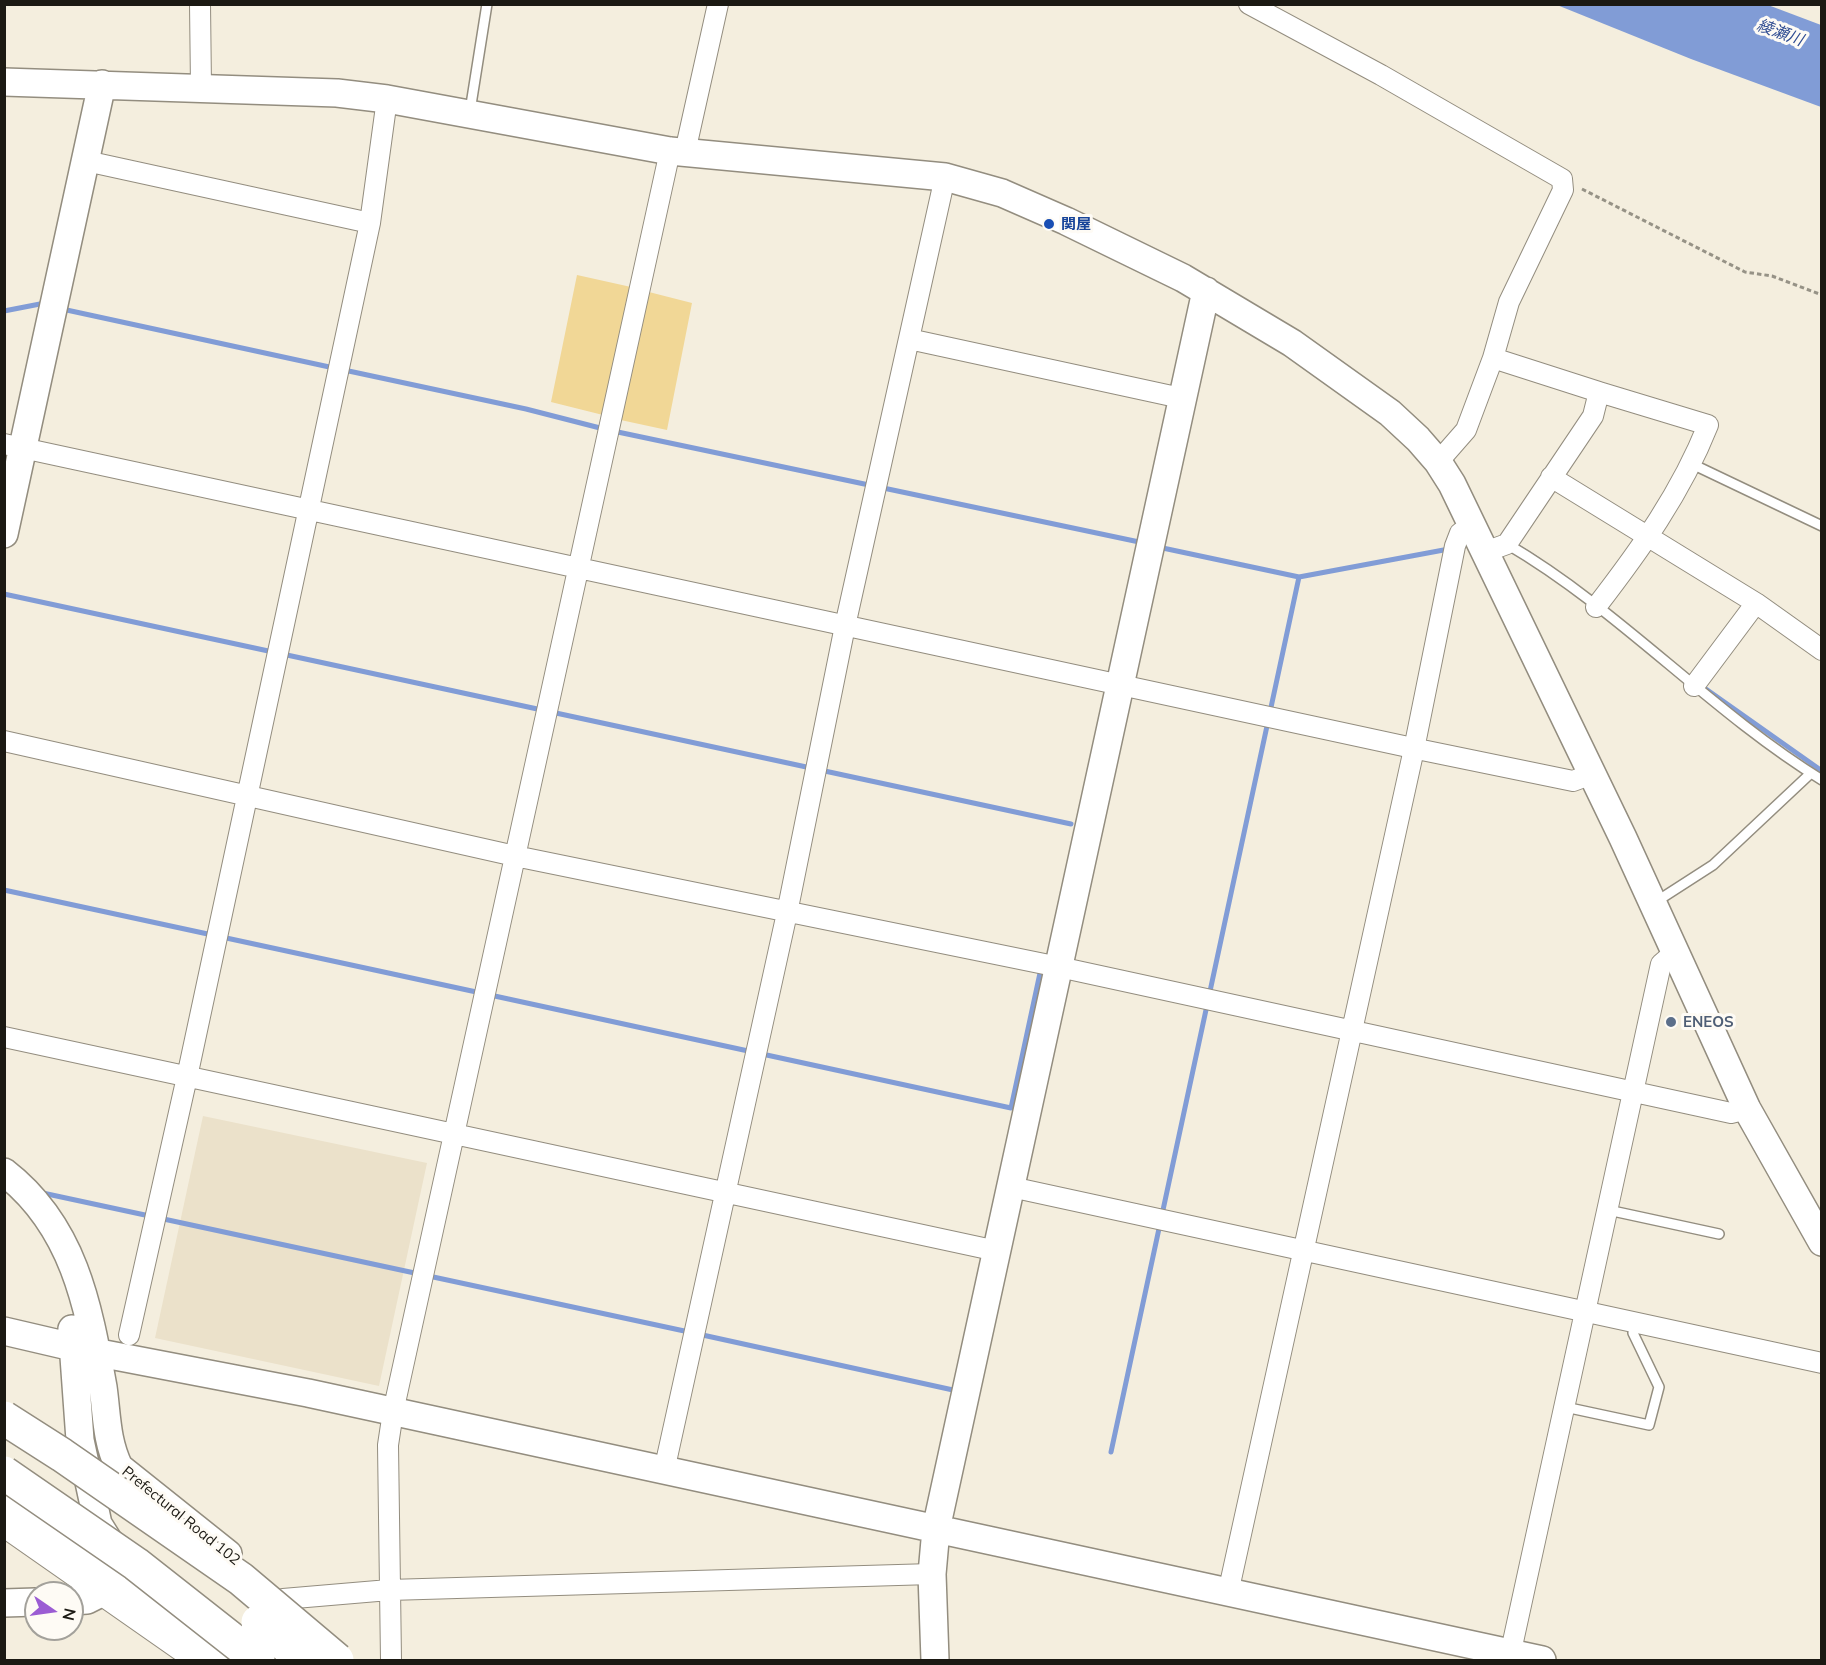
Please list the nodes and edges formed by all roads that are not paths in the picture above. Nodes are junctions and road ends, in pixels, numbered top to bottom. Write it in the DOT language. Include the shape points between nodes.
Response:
graph roads {
  1 [pos="200,4"];
  2 [pos="487,4"];
  3 [pos="718,4"];
  4 [pos="1249,4"];
  5 [pos="4,82"];
  6 [pos="102,84"];
  7 [pos="201,87"];
  8 [pos="387,99"];
  9 [pos="469,114"];
  10 [pos="677,151"];
  11 [pos="86,161"];
  12 [pos="945,177"];
  13 [pos="369,223"];
  14 [pos="1206,291"];
  15 [pos="909,339"];
  16 [pos="1493,358"];
  17 [pos="1599,392"];
  18 [pos="1181,398"];
  19 [pos="14,446"];
  20 [pos="1438,462"];
  21 [pos="1692,464"];
  22 [pos="1551,477"];
  23 [pos="309,509"];
  24 [pos="1473,525"];
  25 [pos="1821,526"];
  26 [pos="4,534"];
  27 [pos="1650,537"];
  28 [pos="1496,548"];
  29 [pos="576,568"];
  30 [pos="1756,603"];
  31 [pos="1596,608"];
  32 [pos="845,626"];
  33 [pos="1821,650"];
  34 [pos="1119,685"];
  35 [pos="1694,686"];
  36 [pos="4,741"];
  37 [pos="1414,749"];
  38 [pos="1592,774"];
  39 [pos="1811,774"];
  40 [pos="1821,780"];
  41 [pos="246,797"];
  42 [pos="515,856"];
  43 [pos="1652,904"];
  44 [pos="787,913"];
  45 [pos="1675,952"];
  46 [pos="1059,967"];
  47 [pos="1350,1031"];
  48 [pos="4,1036"];
  49 [pos="187,1077"];
  50 [pos="1632,1092"];
  51 [pos="1747,1109"];
  52 [pos="454,1135"];
  53 [pos="4,1172"];
  54 [pos="1011,1187"];
  55 [pos="4,1188"];
  56 [pos="726,1193"];
  57 [pos="1608,1210"];
  58 [pos="1719,1234"];
  59 [pos="1821,1242"];
  60 [pos="997,1251"];
  61 [pos="1303,1251"];
  62 [pos="1586,1313"];
  63 [pos="1635,1323"];
  64 [pos="4,1331"];
  65 [pos="129,1335"];
  66 [pos="84,1349"];
  67 [pos="1821,1363"];
  68 [pos="1565,1407"];
  69 [pos="393,1412"];
  70 [pos="4,1418"];
  71 [pos="4,1437"];
  72 [pos="664,1471"];
  73 [pos="4,1473"];
  74 [pos="4,1501"];
  75 [pos="4,1527"];
  76 [pos="936,1529"];
  77 [pos="932,1574"];
  78 [pos="389,1590"];
  79 [pos="101,1593"];
  80 [pos="1228,1593"];
  81 [pos="283,1599"];
  82 [pos="84,1600"];
  83 [pos="24,1602"];
  84 [pos="4,1603"];
  85 [pos="1510,1657"];
  86 [pos="194,1660"];
  87 [pos="226,1660"];
  88 [pos="246,1660"];
  89 [pos="258,1660"];
  90 [pos="303,1660"];
  91 [pos="337,1660"];
  92 [pos="351,1660"];
  93 [pos="390,1660"];
  94 [pos="935,1660"];
  95 [pos="1542,1660"];
  1 -- 7 [label="street"];
  2 -- 9 [label="lane"];
  3 -- 10 [label="street"];
  4 -- 16 [label="street" via="1562,179 1563,190 1509,302"];
  5 -- 6 [label="street"];
  6 -- 7 [label="street"];
  6 -- 11 [label="street"];
  7 -- 8 [label="street"];
  8 -- 9 [label="street"];
  8 -- 13 [label="street"];
  9 -- 10 [label="street"];
  10 -- 12 [label="street"];
  10 -- 29 [label="street"];
  11 -- 13 [label="street"];
  11 -- 19 [label="street"];
  12 -- 14 [label="street" via="1002,193"];
  12 -- 15 [label="street"];
  13 -- 23 [label="street"];
  14 -- 18 [label="street"];
  14 -- 20 [label="street" via="1352,384 1404,426"];
  15 -- 18 [label="street"];
  15 -- 32 [label="street"];
  16 -- 17 [label="street"];
  16 -- 20 [label="street" via="1467,430"];
  17 -- 21 [label="street" via="1708,425"];
  17 -- 22 [label="street" via="1593,416"];
  18 -- 34 [label="street"];
  19 -- 23 [label="street"];
  19 -- 26 [label="street"];
  20 -- 24 [label="street"];
  21 -- 25 [label="lane"];
  21 -- 27 [label="street"];
  22 -- 27 [label="street"];
  22 -- 28 [label="street"];
  23 -- 29 [label="street"];
  23 -- 41 [label="street"];
  24 -- 28 [label="street"];
  24 -- 37 [label="street" via="1460,533 1455,546"];
  27 -- 30 [label="street"];
  27 -- 31 [label="street"];
  28 -- 31 [label="lane"];
  28 -- 38 [label="street"];
  29 -- 32 [label="street"];
  29 -- 42 [label="street"];
  30 -- 33 [label="street"];
  30 -- 35 [label="street"];
  31 -- 35 [label="lane"];
  32 -- 34 [label="street"];
  32 -- 44 [label="street"];
  34 -- 37 [label="street"];
  34 -- 46 [label="street"];
  35 -- 39 [label="lane"];
  36 -- 41 [label="street"];
  37 -- 38 [label="street" via="1573,781"];
  37 -- 47 [label="street"];
  38 -- 43 [label="street"];
  39 -- 40 [label="lane"];
  39 -- 43 [label="lane" via="1713,865"];
  41 -- 42 [label="street"];
  41 -- 49 [label="street"];
  42 -- 44 [label="street"];
  42 -- 52 [label="street"];
  43 -- 45 [label="street"];
  44 -- 46 [label="street"];
  44 -- 56 [label="street"];
  45 -- 50 [label="street" via="1661,964"];
  45 -- 51 [label="street"];
  46 -- 47 [label="street"];
  46 -- 54 [label="street"];
  47 -- 50 [label="street"];
  47 -- 61 [label="street"];
  48 -- 49 [label="street"];
  49 -- 52 [label="street"];
  49 -- 65 [label="street"];
  50 -- 51 [label="street" via="1731,1113"];
  50 -- 57 [label="street"];
  51 -- 59 [label="street"];
  52 -- 56 [label="street"];
  52 -- 69 [label="street"];
  53 -- 66 [label="street, Prefectural Road 102" via="51,1220 72,1258 84,1295"];
  54 -- 60 [label="street"];
  54 -- 61 [label="street"];
  55 -- 66 [label="street, Prefectural Road 102" via="37,1225 62,1262"];
  56 -- 60 [label="street"];
  56 -- 72 [label="street"];
  57 -- 58 [label="lane"];
  57 -- 62 [label="street"];
  60 -- 76 [label="street"];
  61 -- 62 [label="street"];
  61 -- 80 [label="street"];
  62 -- 63 [label="street"];
  62 -- 68 [label="street"];
  63 -- 67 [label="street"];
  63 -- 68 [label="lane" via="1632,1333 1659,1387 1649,1425"];
  64 -- 66 [label="street"];
  66 -- 69 [label="street"];
  66 -- 81 [label="street, Prefectural Road 102" via="103,1387 109,1447 119,1467"];
  66 -- 88 [label="street, Prefectural Road 102" via="80,1440 98,1524 126,1568"];
  68 -- 85 [label="street"];
  69 -- 72 [label="street"];
  69 -- 78 [label="street" via="388,1445"];
  70 -- 91 [label="highway, bridge" via="241,1579"];
  71 -- 90 [label="highway, bridge" via="152,1537"];
  72 -- 76 [label="street"];
  73 -- 89 [label="highway, bridge" via="136,1564"];
  74 -- 87 [label="highway" via="187,1628"];
  75 -- 79 [label="street"];
  76 -- 77 [label="street"];
  76 -- 80 [label="street"];
  77 -- 78 [label="street"];
  77 -- 94 [label="street"];
  78 -- 81 [label="street"];
  78 -- 93 [label="street"];
  79 -- 82 [label="street"];
  79 -- 86 [label="street"];
  80 -- 85 [label="street"];
  81 -- 92 [label="street, Prefectural Road 102"];
  83 -- 84 [label="street"];
  85 -- 95 [label="street"];
}
